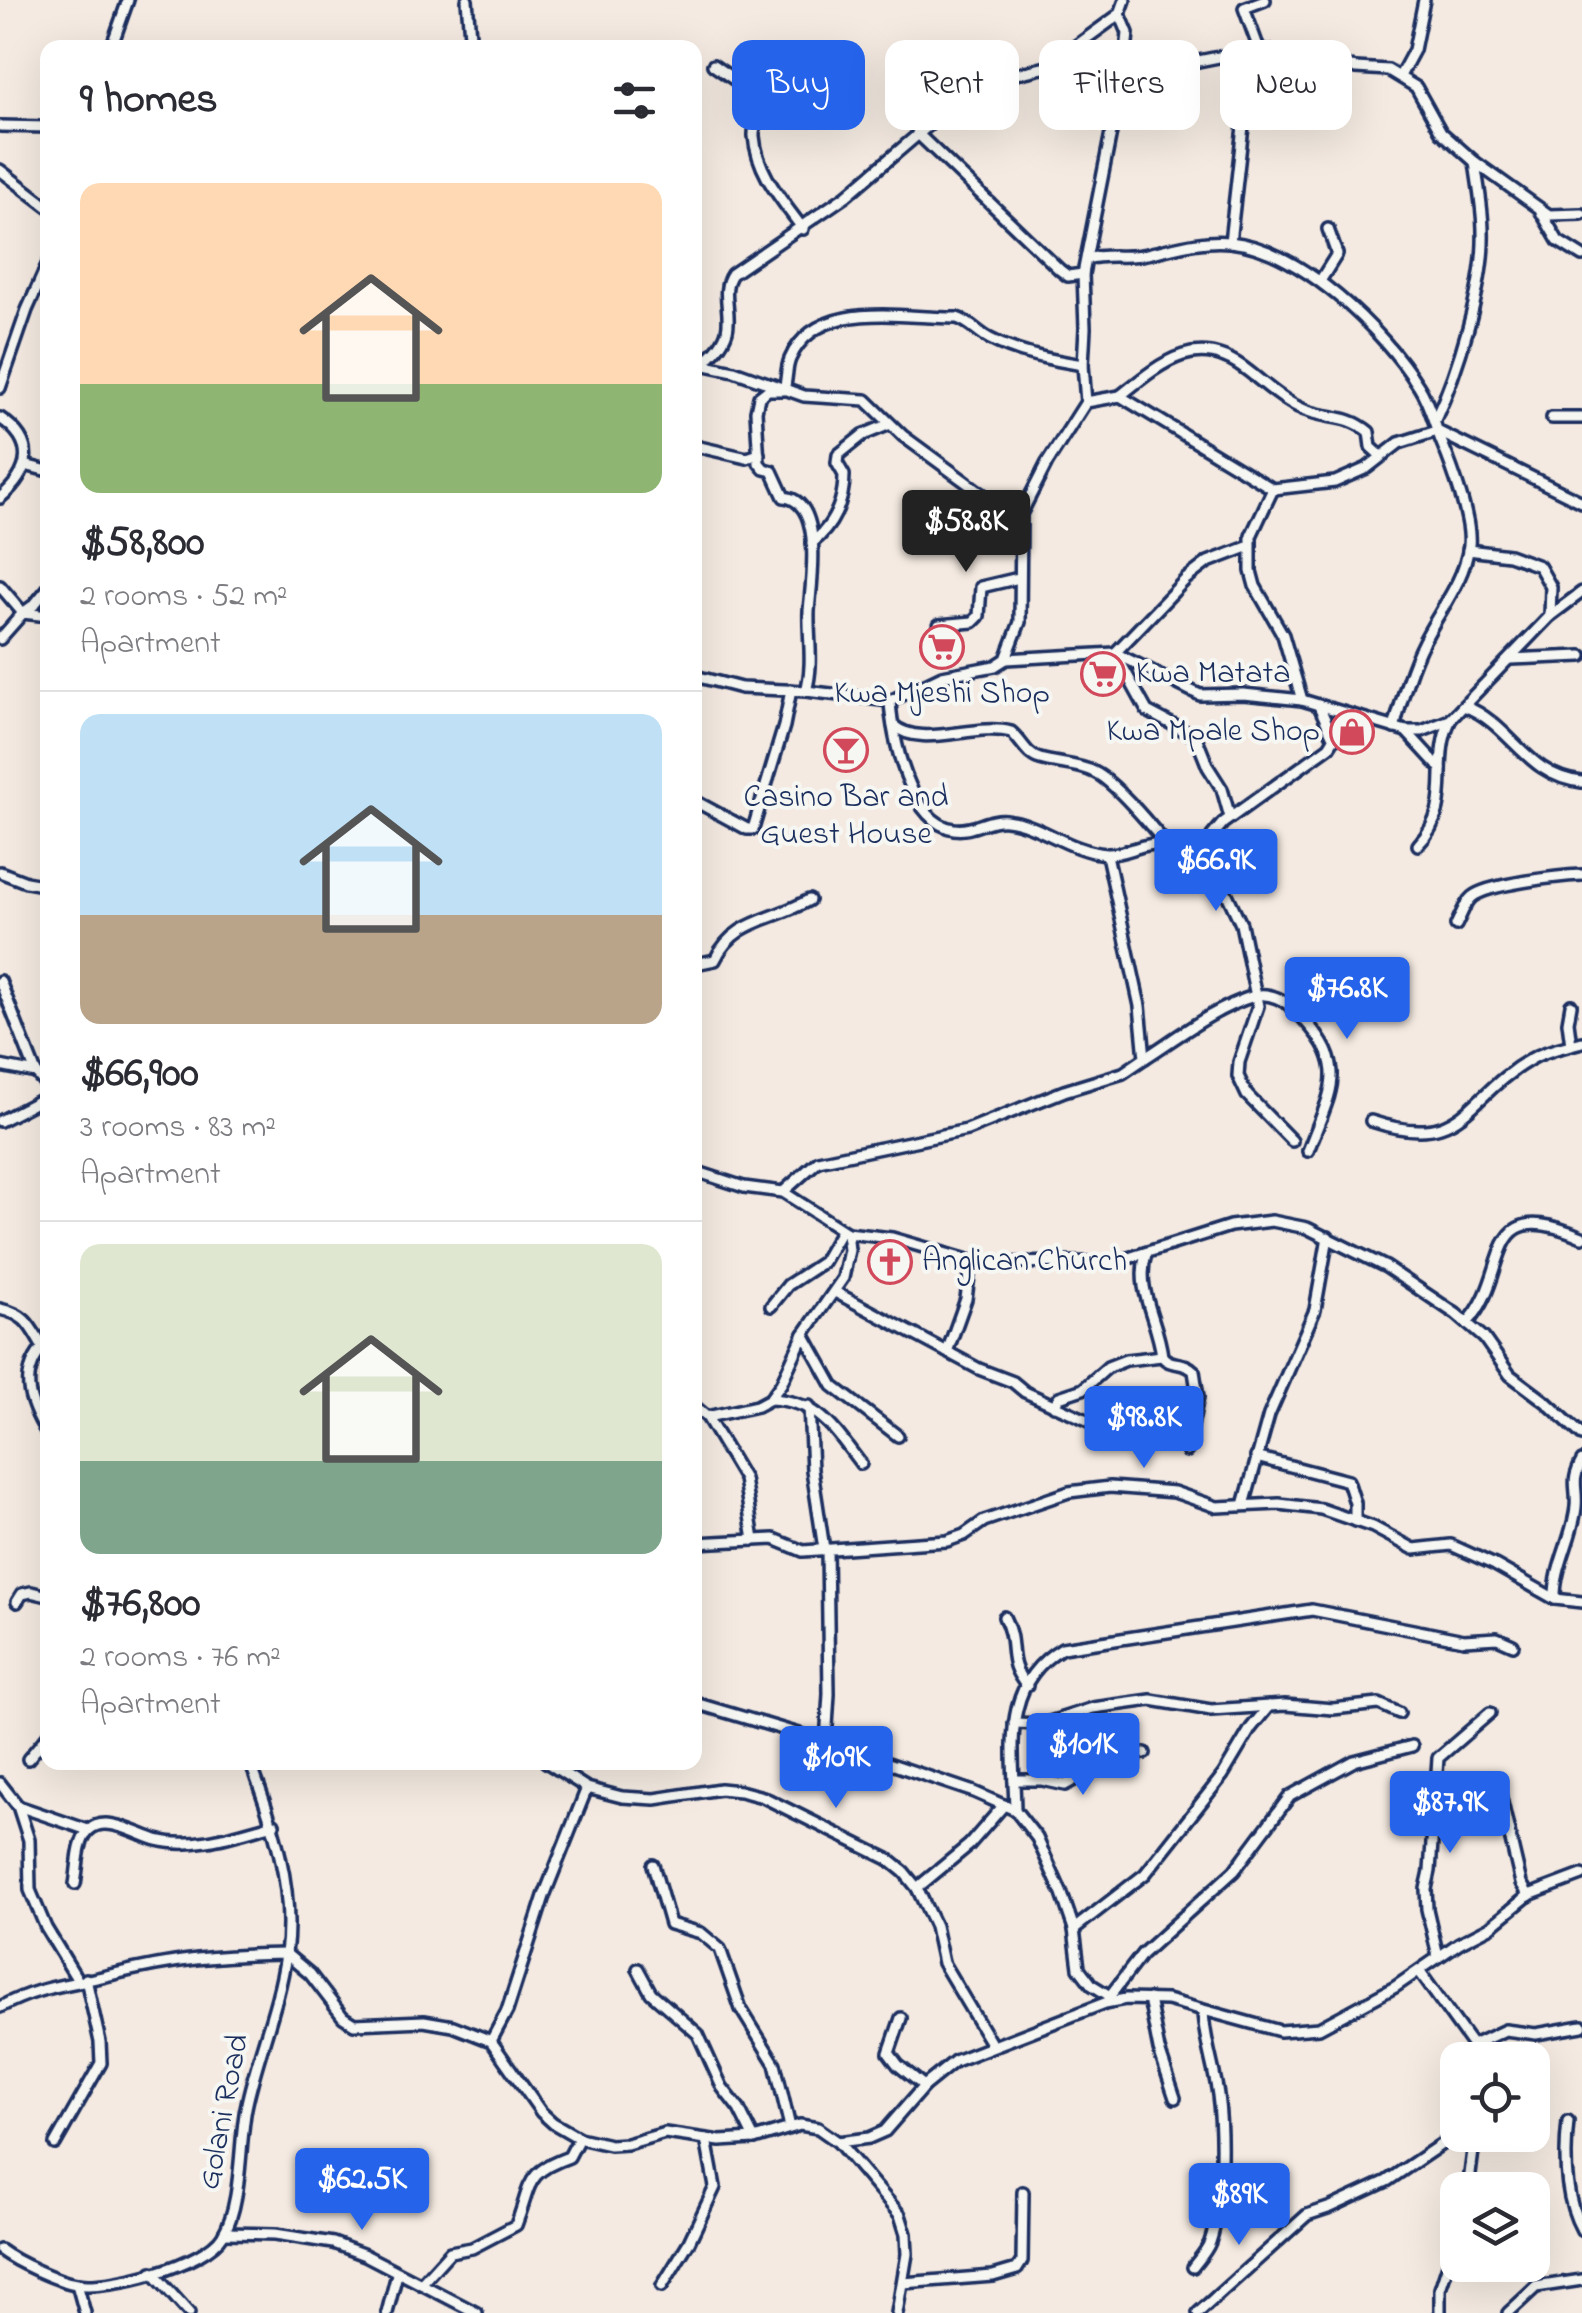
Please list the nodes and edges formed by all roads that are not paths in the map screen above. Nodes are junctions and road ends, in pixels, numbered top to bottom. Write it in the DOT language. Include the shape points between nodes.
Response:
graph roads {
  1 [pos="128,0"];
  2 [pos="467,0"];
  3 [pos="1125,0"];
  4 [pos="1265,0"];
  5 [pos="1424,0"];
  6 [pos="1120,14"];
  7 [pos="114,40"];
  8 [pos="470,40"];
  9 [pos="1127,40"];
  10 [pos="1256,40"];
  11 [pos="1352,64"];
  12 [pos="713,65"];
  13 [pos="1400,76"];
  14 [pos="0,126"];
  15 [pos="40,127"];
  16 [pos="1112,130"];
  17 [pos="1243,130"];
  18 [pos="917,132"];
  19 [pos="1475,162"];
  20 [pos="0,170"];
  21 [pos="40,201"];
  22 [pos="1539,208"];
  23 [pos="1582,214"];
  24 [pos="803,229"];
  25 [pos="1328,230"];
  26 [pos="1230,242"];
  27 [pos="1582,256"];
  28 [pos="1087,260"];
  29 [pos="1083,274"];
  30 [pos="40,281"];
  31 [pos="1320,281"];
  32 [pos="702,363"];
  33 [pos="1082,365"];
  34 [pos="702,367"];
  35 [pos="0,388"];
  36 [pos="784,390"];
  37 [pos="1120,396"];
  38 [pos="1086,402"];
  39 [pos="0,418"];
  40 [pos="1552,418"];
  41 [pos="1582,418"];
  42 [pos="890,424"];
  43 [pos="1436,425"];
  44 [pos="702,448"];
  45 [pos="759,454"];
  46 [pos="1381,456"];
  47 [pos="25,465"];
  48 [pos="40,470"];
  49 [pos="1273,488"];
  50 [pos="0,498"];
  51 [pos="1582,502"];
  52 [pos="1019,521"];
  53 [pos="812,543"];
  54 [pos="1250,546"];
  55 [pos="1468,550"];
  56 [pos="1019,578"];
  57 [pos="0,586"];
  58 [pos="1582,591"];
  59 [pos="40,598"];
  60 [pos="23,613"];
  61 [pos="40,615"];
  62 [pos="1550,616"];
  63 [pos="4,624"];
  64 [pos="939,625"];
  65 [pos="0,639"];
  66 [pos="1116,653"];
  67 [pos="1582,656"];
  68 [pos="1006,659"];
  69 [pos="1510,659"];
  70 [pos="702,678"];
  71 [pos="791,690"];
  72 [pos="806,691"];
  73 [pos="1302,700"];
  74 [pos="890,701"];
  75 [pos="1319,706"];
  76 [pos="1464,706"];
  77 [pos="1344,715"];
  78 [pos="1450,720"];
  79 [pos="891,723"];
  80 [pos="1394,728"];
  81 [pos="1406,731"];
  82 [pos="1334,739"];
  83 [pos="1442,770"];
  84 [pos="1582,782"];
  85 [pos="702,805"];
  86 [pos="1230,816"];
  87 [pos="1166,844"];
  88 [pos="1418,844"];
  89 [pos="1108,854"];
  90 [pos="1209,856"];
  91 [pos="0,872"];
  92 [pos="1582,875"];
  93 [pos="40,885"];
  94 [pos="809,900"];
  95 [pos="1456,925"];
  96 [pos="702,963"];
  97 [pos="0,981"];
  98 [pos="1256,995"];
  99 [pos="1571,1005"];
  100 [pos="1576,1043"];
  101 [pos="1145,1058"];
  102 [pos="0,1066"];
  103 [pos="36,1073"];
  104 [pos="40,1078"];
  105 [pos="40,1100"];
  106 [pos="0,1121"];
  107 [pos="1372,1121"];
  108 [pos="1292,1141"];
  109 [pos="1308,1151"];
  110 [pos="702,1173"];
  111 [pos="782,1192"];
  112 [pos="844,1232"];
  113 [pos="1582,1237"];
  114 [pos="1328,1238"];
  115 [pos="1146,1254"];
  116 [pos="970,1261"];
  117 [pos="836,1292"];
  118 [pos="771,1306"];
  119 [pos="0,1310"];
  120 [pos="1467,1322"];
  121 [pos="804,1334"];
  122 [pos="40,1338"];
  123 [pos="40,1351"];
  124 [pos="947,1352"];
  125 [pos="1162,1356"];
  126 [pos="770,1400"];
  127 [pos="809,1406"];
  128 [pos="1054,1406"];
  129 [pos="702,1414"];
  130 [pos="707,1417"];
  131 [pos="40,1422"];
  132 [pos="1582,1435"];
  133 [pos="898,1436"];
  134 [pos="1139,1448"];
  135 [pos="1187,1451"];
  136 [pos="1256,1458"];
  137 [pos="1582,1462"];
  138 [pos="861,1464"];
  139 [pos="1244,1505"];
  140 [pos="1355,1521"];
  141 [pos="754,1540"];
  142 [pos="702,1543"];
  143 [pos="826,1549"];
  144 [pos="40,1594"];
  145 [pos="1555,1599"];
  146 [pos="17,1602"];
  147 [pos="1582,1602"];
  148 [pos="1004,1617"];
  149 [pos="1512,1646"];
  150 [pos="1027,1686"];
  151 [pos="702,1706"];
  152 [pos="1269,1706"];
  153 [pos="1399,1713"];
  154 [pos="1490,1714"];
  155 [pos="1014,1723"];
  156 [pos="40,1742"];
  157 [pos="826,1742"];
  158 [pos="1412,1746"];
  159 [pos="1145,1753"];
  160 [pos="28,1758"];
  161 [pos="253,1770"];
  162 [pos="559,1770"];
  163 [pos="1014,1780"];
  164 [pos="0,1783"];
  165 [pos="587,1788"];
  166 [pos="1500,1794"];
  167 [pos="18,1806"];
  168 [pos="1004,1806"];
  169 [pos="1015,1810"];
  170 [pos="274,1824"];
  171 [pos="88,1830"];
  172 [pos="653,1866"];
  173 [pos="1582,1875"];
  174 [pos="76,1884"];
  175 [pos="916,1888"];
  176 [pos="1528,1896"];
  177 [pos="1074,1929"];
  178 [pos="286,1954"];
  179 [pos="1438,1956"];
  180 [pos="638,1969"];
  181 [pos="1419,1970"];
  182 [pos="81,1979"];
  183 [pos="1149,1999"];
  184 [pos="1107,2000"];
  185 [pos="0,2007"];
  186 [pos="1203,2011"];
  187 [pos="901,2018"];
  188 [pos="1582,2026"];
  189 [pos="490,2041"];
  190 [pos="1471,2042"];
  191 [pos="1480,2042"];
  192 [pos="992,2044"];
  193 [pos="924,2086"];
  194 [pos="1175,2098"];
  195 [pos="1568,2121"];
  196 [pos="790,2127"];
  197 [pos="579,2138"];
  198 [pos="706,2139"];
  199 [pos="754,2139"];
  200 [pos="838,2142"];
  201 [pos="55,2144"];
  202 [pos="1440,2146"];
  203 [pos="1023,2192"];
  204 [pos="1582,2230"];
  205 [pos="224,2233"];
  206 [pos="0,2250"];
  207 [pos="1192,2268"];
  208 [pos="152,2272"];
  209 [pos="397,2274"];
  210 [pos="1582,2280"];
  211 [pos="902,2282"];
  212 [pos="1442,2282"];
  213 [pos="76,2284"];
  214 [pos="421,2284"];
  215 [pos="662,2286"];
  216 [pos="1210,2309"];
  217 [pos="84,2313"];
  218 [pos="189,2313"];
  219 [pos="387,2313"];
  220 [pos="478,2313"];
  221 [pos="896,2313"];
  222 [pos="1198,2313"];
  223 [pos="1440,2313"];
  224 [pos="1508,2313"];
  1 -- 7 [label="street"];
  2 -- 8 [label="street"];
  3 -- 6 [label="street"];
  4 -- 10 [label="street" via="1244,8"];
  5 -- 13 [label="street" via="1414,50"];
  6 -- 9 [label="street"];
  6 -- 18 [label="street" via="1047,67 970,90"];
  11 -- 13 [label="street"];
  12 -- 24 [label="street" via="761,98 754,137 761,168"];
  13 -- 19 [label="street" via="1416,87 1442,132"];
  14 -- 15 [label="street"];
  16 -- 28 [label="street"];
  17 -- 26 [label="street"];
  18 -- 24 [label="street"];
  18 -- 29 [label="street" via="1060,270"];
  19 -- 22 [label="street"];
  19 -- 43 [label="street" via="1484,234 1480,266"];
  20 -- 21 [label="street"];
  22 -- 23 [label="street" via="1560,217"];
  22 -- 27 [label="street" via="1558,242"];
  24 -- 32 [label="street" via="732,274 727,330"];
  25 -- 31 [label="street" via="1337,254"];
  26 -- 28 [label="street"];
  26 -- 31 [label="street" via="1289,260"];
  28 -- 29 [label="street"];
  29 -- 33 [label="street"];
  30 -- 35 [label="street"];
  31 -- 43 [label="street" via="1418,386"];
  33 -- 36 [label="street" via="1012,348 966,320 860,315 826,322 802,342"];
  33 -- 38 [label="street"];
  34 -- 36 [label="street" via="734,370"];
  36 -- 42 [label="street" via="862,399"];
  36 -- 45 [label="street" via="759,397"];
  37 -- 38 [label="street"];
  37 -- 46 [label="street" via="1173,358 1218,352 1304,410 1355,421"];
  37 -- 49 [label="street"];
  38 -- 52 [label="street"];
  39 -- 47 [label="street" via="24,442"];
  40 -- 41 [label="street"];
  42 -- 52 [label="street"];
  42 -- 53 [label="street" via="838,456 844,475 840,502 829,528"];
  43 -- 46 [label="street"];
  43 -- 51 [label="street"];
  43 -- 55 [label="street" via="1470,529"];
  44 -- 45 [label="street" via="747,458"];
  45 -- 53 [label="street" via="784,497 802,506"];
  46 -- 49 [label="street" via="1334,482"];
  47 -- 48 [label="street"];
  47 -- 50 [label="street"];
  49 -- 54 [label="street"];
  52 -- 56 [label="street"];
  53 -- 72 [label="street"];
  54 -- 66 [label="street" via="1208,562"];
  54 -- 73 [label="street" via="1254,586 1283,635"];
  55 -- 62 [label="street" via="1540,566 1551,588"];
  55 -- 80 [label="street" via="1423,643"];
  56 -- 64 [label="street" via="981,587 973,622"];
  56 -- 68 [label="street" via="1020,622"];
  57 -- 60 [label="street"];
  58 -- 62 [label="street"];
  59 -- 60 [label="street"];
  60 -- 61 [label="street"];
  60 -- 63 [label="street"];
  62 -- 69 [label="street"];
  63 -- 65 [label="street"];
  66 -- 68 [label="street"];
  66 -- 73 [label="street" via="1200,695"];
  66 -- 86 [label="street" via="1148,711 1196,738"];
  67 -- 69 [label="street"];
  68 -- 74 [label="street" via="942,676"];
  69 -- 76 [label="street"];
  70 -- 71 [label="street"];
  71 -- 72 [label="street"];
  71 -- 85 [label="street" via="752,829"];
  72 -- 74 [label="street"];
  73 -- 75 [label="street"];
  74 -- 79 [label="street"];
  75 -- 77 [label="street"];
  75 -- 82 [label="street"];
  76 -- 78 [label="street"];
  76 -- 84 [label="street" via="1495,724 1534,765"];
  77 -- 80 [label="street"];
  77 -- 82 [label="street"];
  78 -- 81 [label="street"];
  78 -- 83 [label="street"];
  79 -- 87 [label="street" via="911,735 1011,732 1039,759 1099,775 1150,820"];
  79 -- 89 [label="street" via="901,767 937,822 959,830 1014,821 1062,844"];
  80 -- 81 [label="street"];
  81 -- 83 [label="street"];
  82 -- 86 [label="street"];
  83 -- 88 [label="street" via="1435,820"];
  86 -- 90 [label="street" via="1212,836"];
  87 -- 89 [label="street"];
  87 -- 90 [label="street"];
  89 -- 101 [label="street"];
  90 -- 98 [label="street" via="1241,924"];
  91 -- 93 [label="street"];
  92 -- 95 [label="street" via="1482,891"];
  94 -- 96 [label="street" via="735,932 715,960"];
  97 -- 103 [label="street"];
  98 -- 101 [label="street"];
  98 -- 108 [label="street" via="1238,1076 1247,1095"];
  98 -- 109 [label="street" via="1283,1000 1332,1058 1328,1096"];
  99 -- 100 [label="street" via="1568,1022"];
  100 -- 107 [label="street" via="1533,1057 1449,1126 1408,1132"];
  101 -- 111 [label="street" via="1104,1080 967,1130 818,1161"];
  102 -- 103 [label="street"];
  103 -- 104 [label="street"];
  105 -- 106 [label="street"];
  110 -- 111 [label="street"];
  111 -- 112 [label="street"];
  112 -- 116 [label="street"];
  112 -- 117 [label="street" via="847,1263"];
  112 -- 118 [label="street" via="823,1262 788,1285"];
  113 -- 120 [label="street" via="1540,1223 1511,1232"];
  114 -- 115 [label="street" via="1287,1223 1252,1223 1209,1230"];
  114 -- 120 [label="street" via="1386,1267"];
  114 -- 136 [label="street" via="1315,1310"];
  115 -- 116 [label="street" via="1116,1262"];
  115 -- 125 [label="street" via="1141,1278"];
  116 -- 124 [label="street" via="966,1299"];
  117 -- 121 [label="street"];
  117 -- 124 [label="street"];
  119 -- 122 [label="street" via="17,1313"];
  120 -- 132 [label="street" via="1510,1376"];
  121 -- 126 [label="street"];
  121 -- 133 [label="street" via="833,1386"];
  123 -- 131 [label="street" via="28,1368 27,1388"];
  124 -- 128 [label="street"];
  125 -- 128 [label="street" via="1108,1367"];
  125 -- 135 [label="street" via="1194,1371 1198,1397"];
  126 -- 127 [label="street"];
  126 -- 130 [label="street"];
  127 -- 138 [label="street"];
  127 -- 143 [label="street"];
  128 -- 134 [label="street"];
  129 -- 130 [label="street"];
  130 -- 141 [label="street" via="744,1479"];
  136 -- 139 [label="street"];
  136 -- 140 [label="street" via="1348,1481"];
  137 -- 145 [label="street"];
  139 -- 140 [label="street" via="1321,1509"];
  139 -- 143 [label="street" via="1097,1488 1049,1497 947,1541"];
  140 -- 145 [label="street" via="1414,1549 1451,1545"];
  141 -- 142 [label="street"];
  141 -- 143 [label="street"];
  143 -- 157 [label="street"];
  144 -- 146 [label="street" via="22,1594"];
  145 -- 147 [label="street"];
  148 -- 150 [label="street" via="1013,1638 1013,1668"];
  149 -- 150 [label="street" via="1497,1638 1464,1640 1326,1612 1287,1612 1062,1648"];
  150 -- 155 [label="street"];
  151 -- 157 [label="street"];
  152 -- 153 [label="street" via="1379,1704"];
  152 -- 155 [label="street" via="1211,1710 1151,1700 1043,1724"];
  152 -- 177 [label="street" via="1146,1874"];
  154 -- 179 [label="street" via="1438,1758 1426,1889"];
  155 -- 163 [label="street"];
  156 -- 160 [label="street"];
  157 -- 168 [label="street"];
  158 -- 184 [label="street" via="1354,1761 1290,1796 1234,1871 1142,1954"];
  159 -- 163 [label="street" via="1103,1760 1065,1785"];
  161 -- 170 [label="street, Golani Road"];
  162 -- 165 [label="street"];
  163 -- 169 [label="street"];
  164 -- 167 [label="street"];
  165 -- 175 [label="street" via="654,1798 720,1789 752,1794 876,1853"];
  165 -- 189 [label="street" via="507,2011"];
  166 -- 176 [label="street"];
  167 -- 171 [label="street"];
  167 -- 182 [label="street" via="30,1840 30,1890 53,1941"];
  168 -- 169 [label="street"];
  168 -- 175 [label="street"];
  169 -- 177 [label="street" via="1037,1838"];
  170 -- 171 [label="street" via="196,1842 156,1840 108,1824"];
  170 -- 178 [label="street, Golani Road"];
  171 -- 174 [label="street"];
  172 -- 196 [label="street" via="670,1924 701,1933 720,1948 740,2009 775,2064"];
  173 -- 176 [label="street"];
  175 -- 192 [label="street" via="935,1926 943,1964"];
  176 -- 179 [label="street"];
  177 -- 184 [label="street" via="1079,1968"];
  178 -- 182 [label="street" via="196,1957"];
  178 -- 189 [label="street" via="354,2024 424,2022"];
  178 -- 205 [label="street, Golani Road" via="246,2108"];
  179 -- 181 [label="street"];
  180 -- 199 [label="street" via="651,1993 698,2034"];
  181 -- 186 [label="street" via="1303,2032"];
  181 -- 190 [label="street"];
  182 -- 185 [label="street"];
  182 -- 201 [label="street" via="101,2063"];
  183 -- 184 [label="street"];
  183 -- 186 [label="street"];
  183 -- 194 [label="street"];
  184 -- 192 [label="street" via="1048,2028"];
  186 -- 207 [label="street" via="1219,2101 1217,2194 1211,2239"];
  187 -- 193 [label="street" via="889,2053"];
  188 -- 191 [label="street" via="1536,2034 1505,2030"];
  189 -- 197 [label="street" via="541,2112"];
  192 -- 193 [label="street"];
  193 -- 200 [label="street" via="885,2131"];
  195 -- 204 [label="street" via="1567,2184"];
  196 -- 199 [label="street"];
  196 -- 200 [label="street" via="818,2128"];
  197 -- 198 [label="street" via="610,2145 665,2133"];
  197 -- 214 [label="street" via="569,2158 533,2176 516,2225 450,2252"];
  198 -- 199 [label="street"];
  198 -- 215 [label="street" via="715,2187"];
  200 -- 211 [label="street" via="900,2215 907,2244"];
  202 -- 216 [label="street" via="1386,2181 1307,2215"];
  203 -- 211 [label="street" via="1017,2270"];
  205 -- 208 [label="street, Golani Road" via="192,2260"];
  205 -- 209 [label="street" via="333,2243"];
  206 -- 213 [label="street, Golani Road"];
  208 -- 213 [label="street, Golani Road"];
  208 -- 218 [label="street"];
  209 -- 214 [label="street"];
  209 -- 219 [label="street"];
  210 -- 224 [label="street" via="1536,2286"];
  211 -- 221 [label="street"];
  212 -- 223 [label="street"];
  213 -- 217 [label="street"];
  214 -- 220 [label="street"];
  216 -- 222 [label="street"];
}
